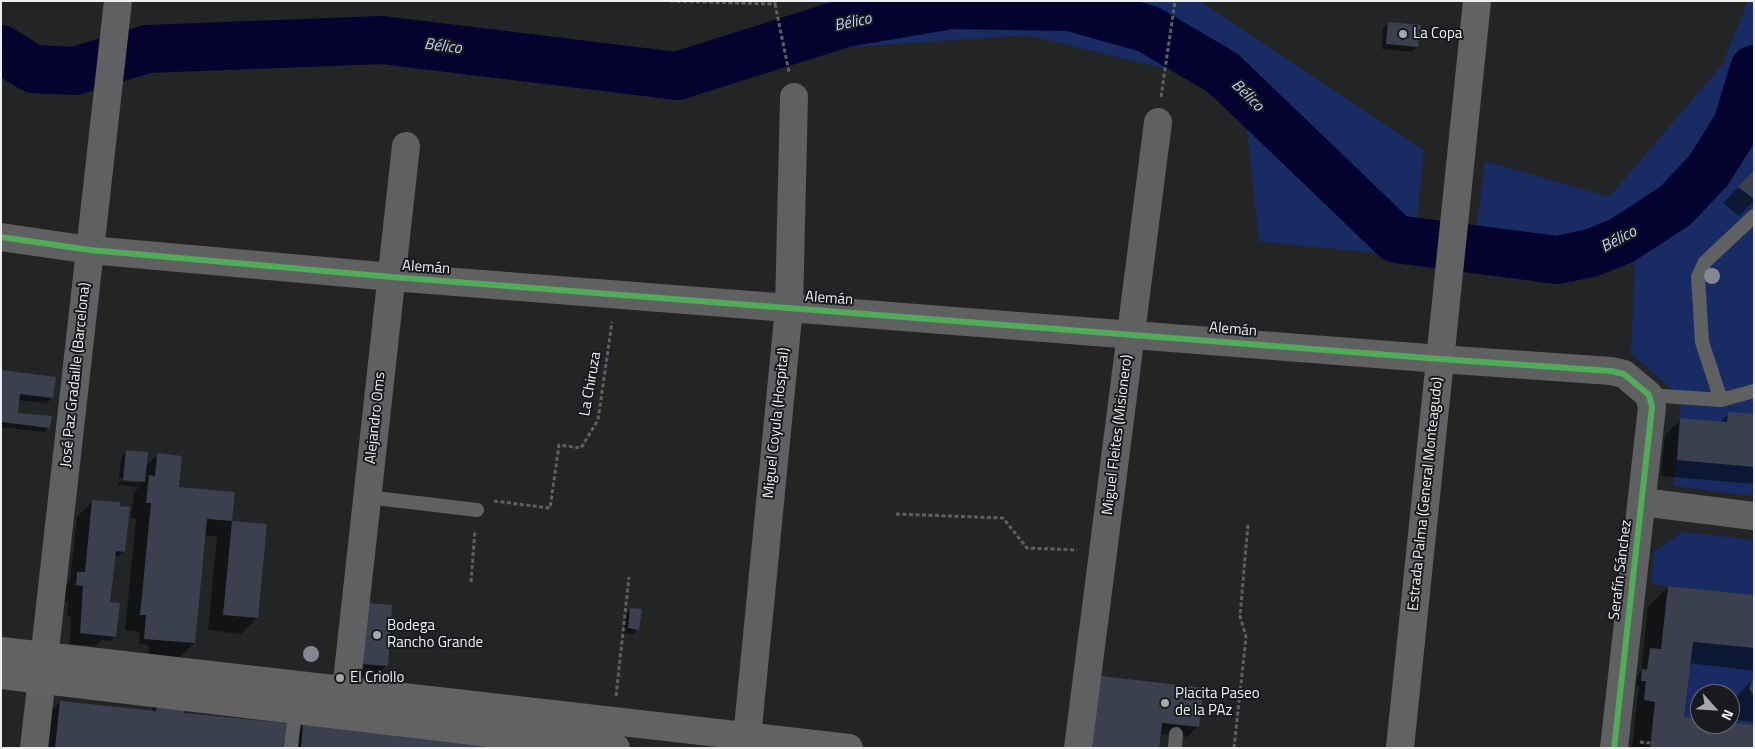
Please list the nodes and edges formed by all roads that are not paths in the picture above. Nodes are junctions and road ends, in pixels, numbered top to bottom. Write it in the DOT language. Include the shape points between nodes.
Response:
graph roads {
  1 [pos="118,1"];
  2 [pos="1477,1"];
  3 [pos="794,97"];
  4 [pos="1158,122"];
  5 [pos="406,146"];
  6 [pos="1754,216"];
  7 [pos="1,237"];
  8 [pos="90,250"];
  9 [pos="392,278"];
  10 [pos="789,308"];
  11 [pos="1131,334"];
  12 [pos="1440,359"];
  13 [pos="1754,391"];
  14 [pos="1649,394"];
  15 [pos="1721,400"];
  16 [pos="367,497"];
  17 [pos="1642,502"];
  18 [pos="477,510"];
  19 [pos="1754,516"];
  20 [pos="1,651"];
  21 [pos="43,668"];
  22 [pos="1,675"];
  23 [pos="346,690"];
  24 [pos="295,709"];
  25 [pos="615,735"];
  26 [pos="746,743"];
  27 [pos="34,748"];
  28 [pos="291,748"];
  29 [pos="849,748"];
  30 [pos="1078,748"];
  31 [pos="1400,748"];
  32 [pos="1614,748"];
  1 -- 8 [label="street, José Paz Gradaille (Barcelona)"];
  2 -- 12 [label="main road, Estrada Palma (General Monteagudo)"];
  3 -- 10 [label="street, Miguel Coyula (Hospital)"];
  4 -- 11 [label="street, Miguel Fleites (Misionero)"];
  5 -- 9 [label="street, Alejandro Oms"];
  6 -- 15 [label="lane" via="1705,262 1698,277 1702,342"];
  7 -- 8 [label="street, Alemán"];
  8 -- 9 [label="street, Alemán"];
  8 -- 21 [label="street, José Paz Gradaille (Barcelona)"];
  9 -- 10 [label="street, Alemán"];
  9 -- 16 [label="street, Alejandro Oms"];
  10 -- 11 [label="street, Alemán"];
  10 -- 26 [label="street, Miguel Coyula (Hospital)"];
  11 -- 12 [label="street, Alemán"];
  11 -- 30 [label="street, Miguel Fleites (Misionero)"];
  12 -- 14 [label="street, Alemán" via="1611,370 1624,374"];
  12 -- 31 [label="main road, Estrada Palma (General Monteagudo)"];
  13 -- 15 [label="lane"];
  14 -- 15 [label="lane"];
  14 -- 17 [label="street, Serafín Sánchez" via="1652,408"];
  16 -- 18 [label="lane"];
  16 -- 23 [label="street, Alejandro Oms"];
  17 -- 19 [label="street"];
  17 -- 32 [label="street, Serafín Sánchez"];
  20 -- 21 [label="main road"];
  21 -- 22 [label="main road"];
  21 -- 23 [label="main road"];
  21 -- 24 [label="main road"];
  21 -- 27 [label="street, José Paz Gradaille (Barcelona)"];
  23 -- 25 [label="main road"];
  24 -- 25 [label="main road"];
  24 -- 28 [label="lane"];
  25 -- 26 [label="main road"];
  26 -- 29 [label="main road"];
}
